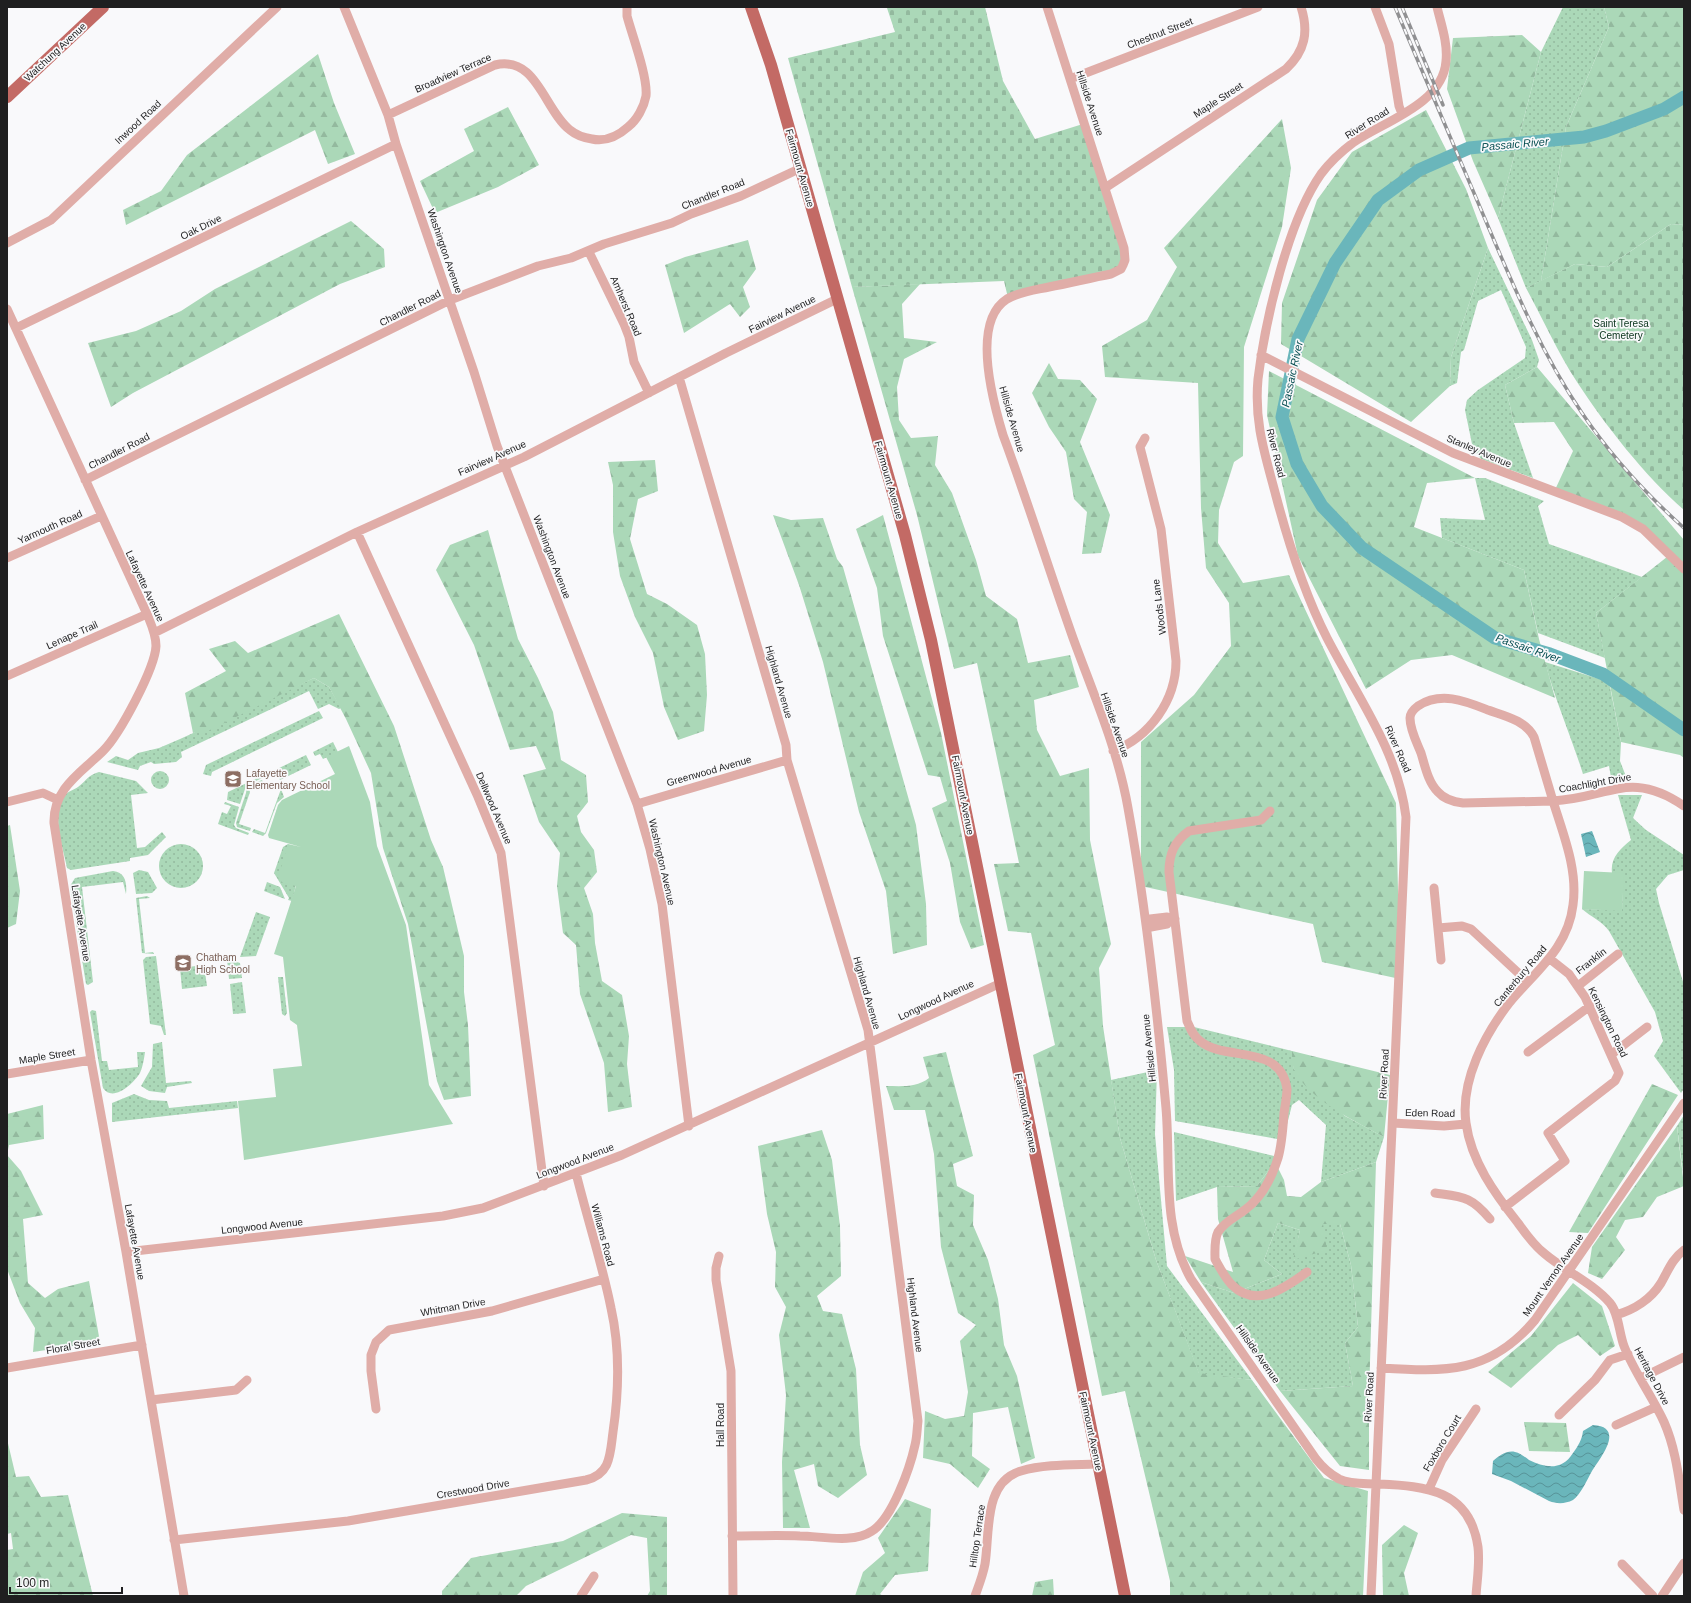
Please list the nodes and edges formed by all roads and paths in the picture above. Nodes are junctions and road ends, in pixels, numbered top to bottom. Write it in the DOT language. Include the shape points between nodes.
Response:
graph roads {
  1 [pos="103,7"];
  2 [pos="277,7"];
  3 [pos="344,7"];
  4 [pos="627,7"];
  5 [pos="751,7"];
  6 [pos="1047,7"];
  7 [pos="1258,7"];
  8 [pos="1301,7"];
  9 [pos="1375,7"];
  10 [pos="1437,7"];
  11 [pos="1070,79"];
  12 [pos="7,97"];
  13 [pos="1402,114"];
  14 [pos="388,115"];
  15 [pos="396,144"];
  16 [pos="800,168"];
  17 [pos="1106,188"];
  18 [pos="7,243"];
  19 [pos="589,252"];
  20 [pos="837,299"];
  21 [pos="450,300"];
  22 [pos="7,309"];
  23 [pos="16,328"];
  24 [pos="1261,355"];
  25 [pos="679,377"];
  26 [pos="649,393"];
  27 [pos="1145,438"];
  28 [pos="505,464"];
  29 [pos="85,480"];
  30 [pos="101,516"];
  31 [pos="357,532"];
  32 [pos="7,558"];
  33 [pos="1684,569"];
  34 [pos="147,614"];
  35 [pos="154,633"];
  36 [pos="7,676"];
  37 [pos="1114,751"];
  38 [pos="788,760"];
  39 [pos="58,800"];
  40 [pos="1553,801"];
  41 [pos="7,802"];
  42 [pos="637,804"];
  43 [pos="1684,806"];
  44 [pos="1270,811"];
  45 [pos="1434,888"];
  46 [pos="1173,920"];
  47 [pos="1147,923"];
  48 [pos="1438,928"];
  49 [pos="1618,954"];
  50 [pos="1550,959"];
  51 [pos="1442,960"];
  52 [pos="1528,982"];
  53 [pos="1001,983"];
  54 [pos="1578,986"];
  55 [pos="1590,1006"];
  56 [pos="1647,1027"];
  57 [pos="869,1043"];
  58 [pos="1528,1052"];
  59 [pos="1612,1054"];
  60 [pos="91,1060"];
  61 [pos="7,1074"];
  62 [pos="1684,1103"];
  63 [pos="1393,1123"];
  64 [pos="1466,1124"];
  65 [pos="690,1126"];
  66 [pos="576,1173"];
  67 [pos="544,1186"];
  68 [pos="1436,1193"];
  69 [pos="1505,1206"];
  70 [pos="1490,1218"];
  71 [pos="1684,1250"];
  72 [pos="126,1252"];
  73 [pos="719,1256"];
  74 [pos="1306,1272"];
  75 [pos="1569,1272"];
  76 [pos="604,1279"];
  77 [pos="610,1302"];
  78 [pos="1616,1315"];
  79 [pos="142,1345"];
  80 [pos="1628,1354"];
  81 [pos="1684,1357"];
  82 [pos="7,1368"];
  83 [pos="1382,1368"];
  84 [pos="1641,1378"];
  85 [pos="247,1380"];
  86 [pos="151,1400"];
  87 [pos="1656,1407"];
  88 [pos="376,1409"];
  89 [pos="1476,1409"];
  90 [pos="1559,1415"];
  91 [pos="1616,1425"];
  92 [pos="1098,1464"];
  93 [pos="1376,1484"];
  94 [pos="1429,1489"];
  95 [pos="1682,1490"];
  96 [pos="1684,1510"];
  97 [pos="732,1536"];
  98 [pos="174,1540"];
  99 [pos="1684,1562"];
  100 [pos="1622,1564"];
  101 [pos="594,1576"];
  102 [pos="184,1596"];
  103 [pos="581,1596"];
  104 [pos="733,1596"];
  105 [pos="975,1596"];
  106 [pos="1125,1596"];
  107 [pos="1371,1596"];
  108 [pos="1476,1596"];
  109 [pos="1653,1596"];
  110 [pos="1662,1596"];
  1 -- 12 [label="main road, Watchung Avenue"];
  2 -- 18 [label="street, Inwood Road" via="51,220"];
  3 -- 14 [label="street, Washington Avenue"];
  4 -- 14 [label="street, Broadview Terrace" via="627,16 645,80 646,97 638,117 616,136 599,140 570,131 558,119 531,77 521,68 508,64 495,65"];
  5 -- 16 [label="main road, Fairmount Avenue" via="765,46"];
  6 -- 11 [label="street, Hillside Avenue"];
  7 -- 11 [label="street, Chestnut Street"];
  8 -- 17 [label="street, Maple Street" via="1306,24 1304,44 1286,69"];
  9 -- 13 [label="street" via="1389,44"];
  10 -- 13 [label="street, River Road" via="1446,50 1445,70 1433,92 1421,103"];
  11 -- 17 [label="street, Hillside Avenue"];
  13 -- 24 [label="street, River Road" via="1348,147 1312,188 1285,256"];
  14 -- 15 [label="street, Washington Avenue"];
  15 -- 21 [label="street, Washington Avenue"];
  15 -- 23 [label="street, Oak Drive"];
  16 -- 19 [label="street, Chandler Road" via="741,196 672,223 604,244"];
  16 -- 20 [label="main road, Fairmount Avenue"];
  17 -- 37 [label="street, Hillside Avenue" via="1126,254 1120,269 1112,274 1008,298 994,313 987,352 991,389 1003,435"];
  19 -- 21 [label="street, Chandler Road" via="538,266"];
  19 -- 26 [label="street, Amherst Road" via="624,324 634,362"];
  20 -- 25 [label="street, Fairview Avenue"];
  20 -- 53 [label="main road, Fairmount Avenue" via="919,590"];
  21 -- 28 [label="street, Washington Avenue"];
  21 -- 29 [label="street, Chandler Road"];
  22 -- 23 [label="street, Lafayette Avenue"];
  23 -- 29 [label="street, Lafayette Avenue"];
  24 -- 33 [label="street, Stanley Avenue" via="1453,453 1622,517 1643,530"];
  24 -- 63 [label="street, River Road" via="1256,406 1258,425 1293,558 1327,637 1389,752 1403,794 1406,831"];
  25 -- 26 [label="street, Fairview Avenue"];
  25 -- 38 [label="street, Highland Avenue" via="786,745"];
  26 -- 28 [label="street, Fairview Avenue" via="524,457"];
  27 -- 37 [label="street, Woods Lane" via="1140,446 1161,529 1176,678 1167,702 1154,721 1130,744"];
  28 -- 31 [label="street, Fairview Avenue"];
  28 -- 42 [label="street, Washington Avenue"];
  29 -- 30 [label="street, Lafayette Avenue"];
  30 -- 32 [label="street, Yarmouth Road"];
  30 -- 34 [label="street, Lafayette Avenue"];
  31 -- 35 [label="street, Fairview Avenue"];
  31 -- 67 [label="street, Dellwood Avenue" via="502,854"];
  34 -- 35 [label="street, Lafayette Avenue"];
  34 -- 36 [label="street, Lenape Trail"];
  35 -- 39 [label="street, Lafayette Avenue" via="156,647 152,661 123,726 103,751 74,777"];
  37 -- 47 [label="street, Hillside Avenue" via="1128,806"];
  38 -- 42 [label="street, Greenwood Avenue"];
  38 -- 57 [label="street, Highland Avenue" via="868,1030"];
  39 -- 41 [label="street" via="43,793"];
  39 -- 60 [label="street, Lafayette Avenue" via="54,823"];
  40 -- 40 [label="street, Canterbury Road" via="1534,737 1524,725 1501,714 1451,698 1436,699 1414,708 1411,725 1430,781 1440,795 1463,803"];
  40 -- 43 [label="street, Coachlight Drive" via="1575,800 1633,786 1657,790"];
  40 -- 50 [label="street, Canterbury Road" via="1573,870 1574,890 1570,922"];
  42 -- 65 [label="street, Washington Avenue" via="662,904"];
  44 -- 46 [label="street" via="1261,820 1189,831 1180,837 1169,858"];
  45 -- 48 [label="street"];
  46 -- 47 [label="street" via="1151,927"];
  46 -- 74 [label="street" via="1187,1021 1193,1034 1200,1042 1210,1047 1264,1059 1274,1065 1283,1076 1287,1090 1279,1154 1274,1171 1264,1189 1247,1209 1231,1219 1218,1233 1215,1259 1232,1285 1247,1295 1254,1296 1262,1297 1286,1288"];
  47 -- 93 [label="street, Hillside Avenue" via="1166,1109 1170,1211 1175,1241 1183,1265 1322,1466 1340,1480 1365,1485"];
  48 -- 51 [label="street"];
  48 -- 52 [label="street" via="1462,926 1471,929"];
  49 -- 54 [label="street, Franklin"];
  50 -- 52 [label="street, Canterbury Road"];
  50 -- 54 [label="street, Kensington Road" via="1570,974"];
  52 -- 64 [label="street, Canterbury Road" via="1500,1015 1478,1056 1466,1095"];
  53 -- 57 [label="street, Longwood Avenue"];
  53 -- 92 [label="main road, Fairmount Avenue"];
  54 -- 55 [label="street, Kensington Road"];
  55 -- 58 [label="street"];
  55 -- 59 [label="street, Kensington Road"];
  56 -- 59 [label="street"];
  57 -- 65 [label="street, Longwood Avenue"];
  57 -- 97 [label="street, Highland Avenue" via="918,1421 916,1444 890,1510 881,1524 871,1532 854,1537"];
  59 -- 69 [label="street, Kensington Road" via="1619,1069 1615,1081 1548,1134 1565,1161"];
  60 -- 61 [label="street, Maple Street"];
  60 -- 72 [label="street, Lafayette Avenue"];
  62 -- 75 [label="street, Mount Vernon Avenue"];
  63 -- 64 [label="street, Eden Road" via="1444,1126"];
  63 -- 83 [label="street, River Road"];
  64 -- 69 [label="street, Canterbury Road" via="1481,1169"];
  65 -- 66 [label="street, Longwood Avenue"];
  66 -- 67 [label="street, Longwood Avenue"];
  66 -- 76 [label="street, Williams Road"];
  67 -- 72 [label="street, Longwood Avenue" via="463,1213"];
  68 -- 70 [label="street" via="1468,1199"];
  69 -- 75 [label="street, Canterbury Road" via="1542,1252"];
  71 -- 78 [label="street" via="1673,1260 1652,1294 1637,1306"];
  72 -- 79 [label="street, Lafayette Avenue"];
  73 -- 97 [label="street, Hall Road" via="716,1280 731,1371"];
  75 -- 78 [label="street, Heritage Drive" via="1605,1298"];
  75 -- 83 [label="street, Mount Vernon Avenue" via="1530,1327 1512,1343 1487,1358 1448,1370"];
  76 -- 77 [label="street, Williams Road"];
  76 -- 88 [label="street, Whitman Drive" via="492,1311 389,1330 376,1342 371,1356"];
  77 -- 98 [label="street, Crestwood Drive" via="618,1377 609,1459 604,1471 598,1476 578,1482 348,1521"];
  78 -- 80 [label="street, Heritage Drive"];
  79 -- 82 [label="street, Floral Street"];
  79 -- 86 [label="street, Lafayette Avenue"];
  80 -- 84 [label="street, Heritage Drive"];
  80 -- 90 [label="street" via="1610,1360 1595,1380"];
  81 -- 84 [label="street"];
  83 -- 93 [label="street, River Road"];
  84 -- 87 [label="street, Heritage Drive"];
  85 -- 86 [label="street" via="236,1390"];
  86 -- 98 [label="street, Lafayette Avenue"];
  87 -- 91 [label="street"];
  87 -- 95 [label="street, Heritage Drive" via="1672,1445"];
  89 -- 94 [label="street, Foxboro Court" via="1442,1460"];
  92 -- 105 [label="street, Hilltop Terrace" via="1026,1470 1008,1478 1002,1484 994,1497 985,1563"];
  92 -- 106 [label="main road, Fairmount Avenue"];
  93 -- 94 [label="street"];
  93 -- 107 [label="street, River Road"];
  94 -- 108 [label="street" via="1448,1497 1462,1509 1472,1525 1478,1548"];
  95 -- 96 [label="street, Heritage Drive"];
  97 -- 104 [label="street, Hall Road"];
  98 -- 102 [label="street, Lafayette Avenue"];
  99 -- 110 [label="street"];
  100 -- 109 [label="street"];
  101 -- 103 [label="street"];
}
